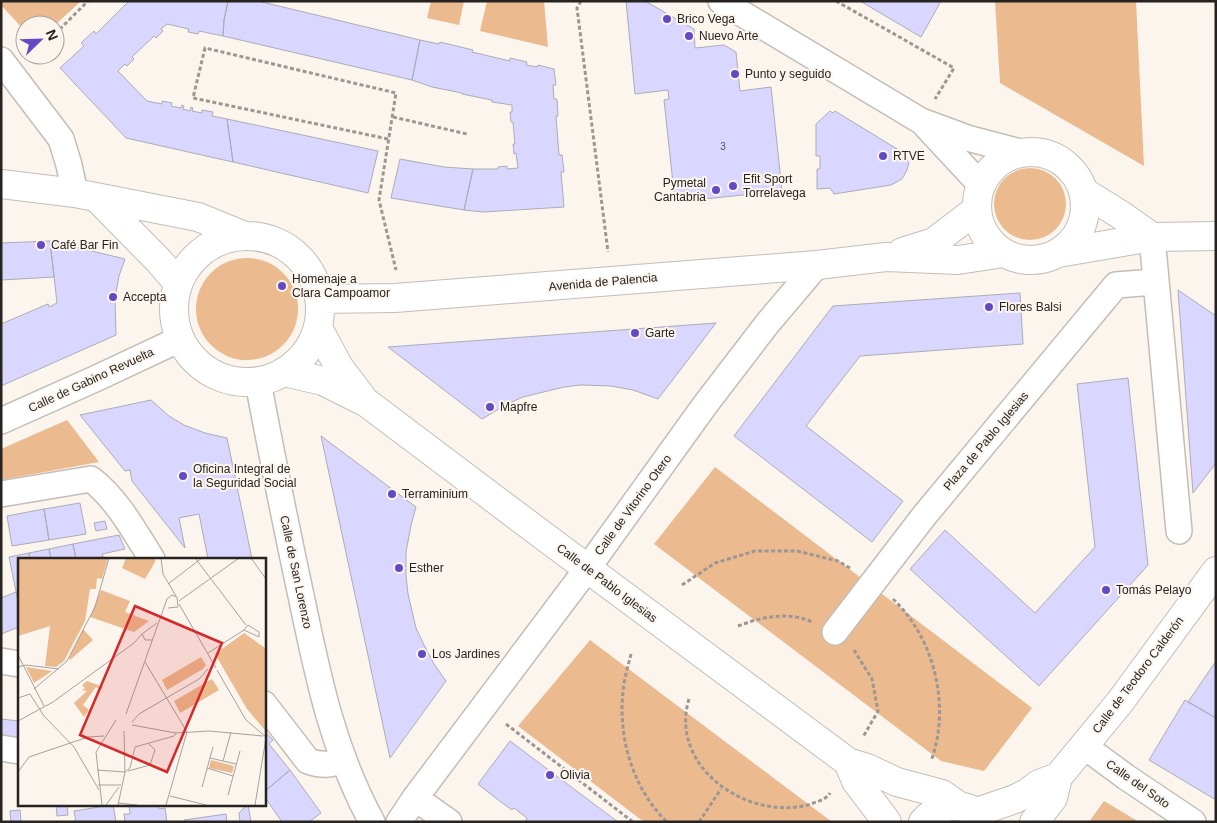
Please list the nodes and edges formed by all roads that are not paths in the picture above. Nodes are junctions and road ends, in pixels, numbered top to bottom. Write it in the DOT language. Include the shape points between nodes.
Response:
graph roads {
  1 [pos="721,1"];
  2 [pos="1,60"];
  3 [pos="921,121"];
  4 [pos="1020,152"];
  5 [pos="1,184"];
  6 [pos="1084,192"];
  7 [pos="86,196"];
  8 [pos="978,197"];
  9 [pos="242,235"];
  10 [pos="1216,236"];
  11 [pos="1152,237"];
  12 [pos="1004,253"];
  13 [pos="1058,253"];
  14 [pos="886,258"];
  15 [pos="817,265"];
  16 [pos="1155,282"];
  17 [pos="178,283"];
  18 [pos="320,299"];
  19 [pos="318,328"];
  20 [pos="180,339"];
  21 [pos="284,372"];
  22 [pos="258,382"];
  23 [pos="367,403"];
  24 [pos="1,421"];
  25 [pos="1,494"];
  26 [pos="1179,531"];
  27 [pos="151,558"];
  28 [pos="587,569"];
  29 [pos="1216,571"];
  30 [pos="835,632"];
  31 [pos="1,661"];
  32 [pos="18,664"];
  33 [pos="265,705"];
  34 [pos="1084,746"];
  35 [pos="1,748"];
  36 [pos="18,751"];
  37 [pos="343,760"];
  38 [pos="848,762"];
  39 [pos="1058,778"];
  40 [pos="415,798"];
  41 [pos="974,813"];
  42 [pos="372,822"];
  43 [pos="399,822"];
  44 [pos="449,822"];
  45 [pos="887,822"];
  46 [pos="923,822"];
  47 [pos="1034,822"];
  48 [pos="1193,822"];
  1 -- 3 [label="street"];
  2 -- 7 [label="street" via="60,139"];
  3 -- 4 [label="street"];
  3 -- 8 [label="street"];
  4 -- 6 [label="main road" via="1033,151 1060,159 1079,179"];
  4 -- 8 [label="main road" via="1007,156 986,173"];
  5 -- 7 [label="main road"];
  6 -- 11 [label="main road" via="1122,214"];
  6 -- 13 [label="main road" via="1081,226 1069,244"];
  7 -- 9 [label="main road" via="198,216"];
  7 -- 17 [label="main road" via="158,260"];
  8 -- 12 [label="main road" via="984,234"];
  8 -- 14 [label="main road, Avenida de Palencia" via="934,242"];
  9 -- 17 [label="main road" via="202,250 192,259"];
  9 -- 18 [label="main road" via="273,240 287,247 309,270"];
  10 -- 11 [label="main road"];
  11 -- 13 [label="main road"];
  11 -- 16 [label="street"];
  12 -- 13 [label="main road" via="1017,259 1031,260"];
  12 -- 14 [label="main road, Avenida de Palencia" via="958,260"];
  14 -- 15 [label="main road, Avenida de Palencia"];
  15 -- 18 [label="main road, Avenida de Palencia" via="395,298"];
  15 -- 28 [label="street, Calle de Vitorino Otero" via="705,405"];
  16 -- 26 [label="street"];
  16 -- 30 [label="street, Plaza de Pablo Iglesias" via="1116,284 924,516"];
  17 -- 20 [label="main road" via="173,312"];
  18 -- 19 [label="main road"];
  19 -- 21 [label="main road" via="305,354"];
  19 -- 23 [label="main road, Calle de Pablo Iglesias" via="339,367"];
  20 -- 22 [label="main road" via="199,364 212,373 226,379"];
  20 -- 24 [label="street, Calle de Gabino Revuelta"];
  21 -- 22 [label="main road"];
  21 -- 23 [label="main road, Calle de Pablo Iglesias" via="323,381"];
  22 -- 37 [label="street, Calle de San Lorenzo" via="322,694"];
  23 -- 28 [label="main road, Calle de Pablo Iglesias"];
  25 -- 27 [label="street" via="91,479 105,489"];
  28 -- 38 [label="main road, Calle de Pablo Iglesias"];
  28 -- 40 [label="street, Calle de Vitorino Otero"];
  29 -- 34 [label="main road, Calle de Teodoro Calderón"];
  31 -- 32 [label="street"];
  33 -- 37 [label="street" via="308,761 331,765"];
  34 -- 39 [label="main road, Calle de Teodoro Calderón"];
  34 -- 48 [label="street, Calle del Soto"];
  35 -- 36 [label="street"];
  37 -- 42 [label="street, Calle de San Lorenzo"];
  38 -- 41 [label="main road, Calle de Pablo Iglesias" via="897,782 942,794"];
  38 -- 45 [label="main road, Calle de Pablo Iglesias" via="856,781"];
  39 -- 41 [label="main road, Calle de Teodoro Calderón" via="1039,784 1015,799"];
  39 -- 47 [label="main road, Calle de Teodoro Calderón" via="1053,798"];
  40 -- 43 [label="street, Calle de Vitorino Otero"];
  40 -- 44 [label="street"];
  41 -- 46 [label="main road, Calle de Teodoro Calderón" via="939,809"];
}
